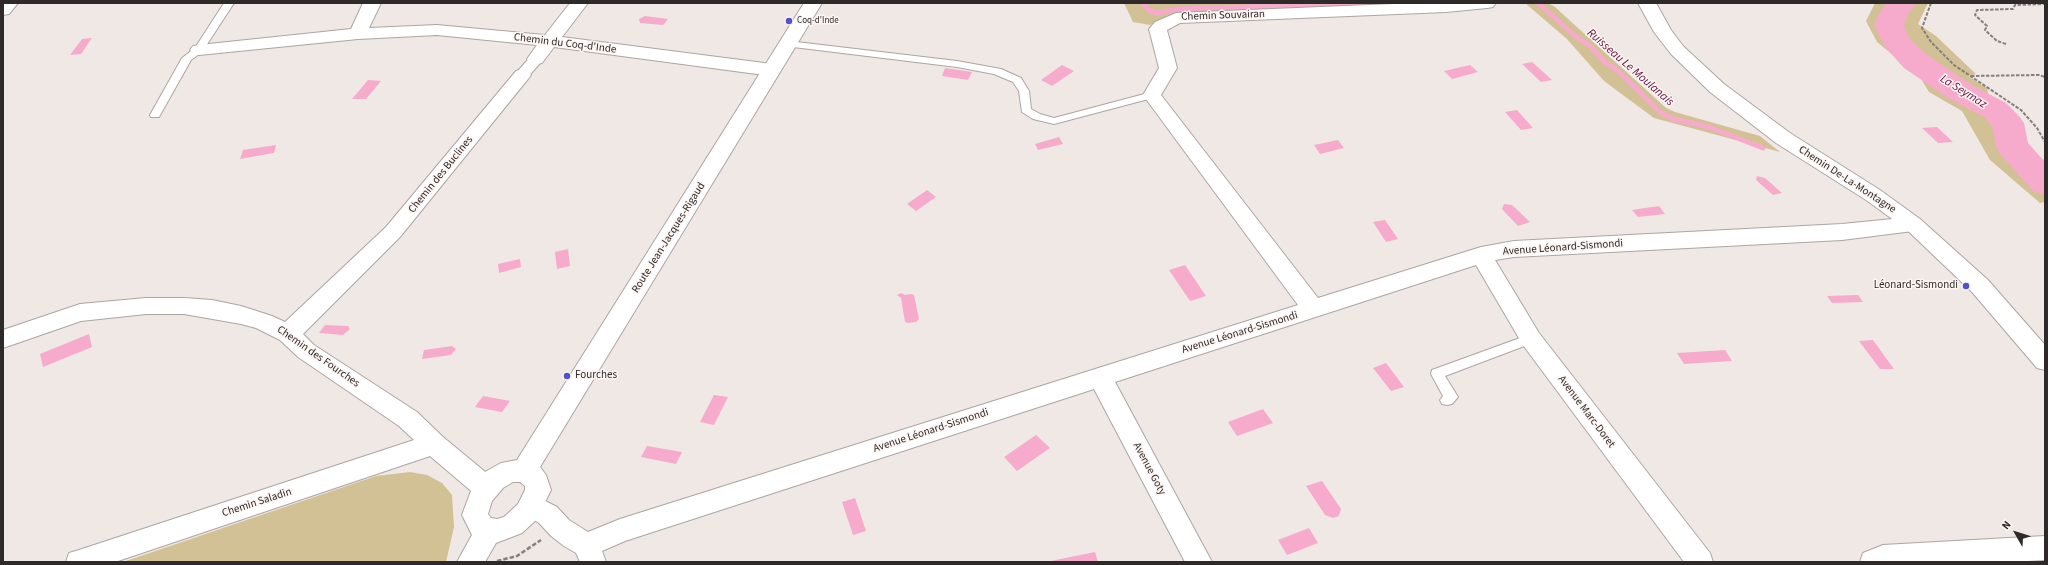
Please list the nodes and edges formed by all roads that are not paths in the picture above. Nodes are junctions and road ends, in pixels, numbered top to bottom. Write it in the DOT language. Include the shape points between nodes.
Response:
graph roads {
  1 [pos="8,3"];
  2 [pos="228,3"];
  3 [pos="372,3"];
  4 [pos="579,3"];
  5 [pos="813,3"];
  6 [pos="1487,3"];
  7 [pos="1647,3"];
  8 [pos="3,10"];
  9 [pos="358,34"];
  10 [pos="550,42"];
  11 [pos="788,44"];
  12 [pos="199,50"];
  13 [pos="536,59"];
  14 [pos="772,70"];
  15 [pos="522,75"];
  16 [pos="1152,95"];
  17 [pos="155,115"];
  18 [pos="1913,224"];
  19 [pos="1481,255"];
  20 [pos="1314,309"];
  21 [pos="288,334"];
  22 [pos="3,339"];
  23 [pos="1531,340"];
  24 [pos="2045,361"];
  25 [pos="1100,377"];
  26 [pos="1447,400"];
  27 [pos="434,444"];
  28 [pos="524,471"];
  29 [pos="486,488"];
  30 [pos="532,505"];
  31 [pos="489,531"];
  32 [pos="2045,548"];
  33 [pos="590,554"];
  34 [pos="80,562"];
  35 [pos="470,562"];
  36 [pos="1199,562"];
  37 [pos="1700,562"];
  38 [pos="1873,562"];
  1 -- 8 [label="street"];
  2 -- 12 [label="lane"];
  3 -- 9 [label="street"];
  4 -- 10 [label="street, Chemin des Buclines"];
  5 -- 11 [label="street, Route Jean-Jacques-Rigaud"];
  6 -- 16 [label="street, Chemin Souvairan" via="1439,8 1176,18 1158,29 1168,68"];
  7 -- 18 [label="street, Chemin De-La-Montagne" via="1663,32 1677,50 1728,97 1783,138 1873,195"];
  9 -- 10 [label="street, Chemin du Coq-d'Inde" via="437,30"];
  9 -- 12 [label="street, Chemin du Coq-d'Inde"];
  10 -- 13 [label="street, Chemin des Buclines"];
  10 -- 14 [label="street, Chemin du Coq-d'Inde"];
  11 -- 14 [label="street, Route Jean-Jacques-Rigaud"];
  11 -- 16 [label="lane" via="997,71 1017,80 1024,92 1026,110 1037,117 1054,121"];
  12 -- 17 [label="lane" via="187,58"];
  13 -- 15 [label="street, Chemin des Buclines"];
  14 -- 28 [label="street, Route Jean-Jacques-Rigaud"];
  15 -- 21 [label="street, Chemin des Buclines" via="393,232"];
  16 -- 20 [label="street"];
  18 -- 19 [label="street, Avenue Léonard-Sismondi" via="1842,232 1514,249"];
  18 -- 24 [label="street, Chemin De-La-Montagne" via="1980,286"];
  19 -- 20 [label="street, Avenue Léonard-Sismondi"];
  19 -- 23 [label="street, Avenue Marc-Doret"];
  20 -- 25 [label="street, Avenue Léonard-Sismondi"];
  21 -- 22 [label="street, Chemin des Fourches" via="264,322 227,311 184,306 146,306 80,314"];
  21 -- 27 [label="street, Chemin des Fourches" via="306,351 408,419"];
  23 -- 26 [label="lane" via="1437,374 1451,397"];
  23 -- 37 [label="street, Avenue Marc-Doret"];
  25 -- 33 [label="street, Avenue Léonard-Sismondi" via="620,531"];
  25 -- 36 [label="street, Avenue Goty"];
  27 -- 29 [label="street, Chemin des Fourches"];
  27 -- 34 [label="street, Chemin Saladin"];
  28 -- 29 [label="street" via="510,471 501,475"];
  28 -- 30 [label="street" via="537,483 538,490"];
  29 -- 31 [label="street" via="476,506 475,515 480,526"];
  30 -- 31 [label="street" via="513,525"];
  30 -- 33 [label="street" via="548,515"];
  31 -- 35 [label="street"];
  32 -- 38 [label="street" via="1883,557"];
}
